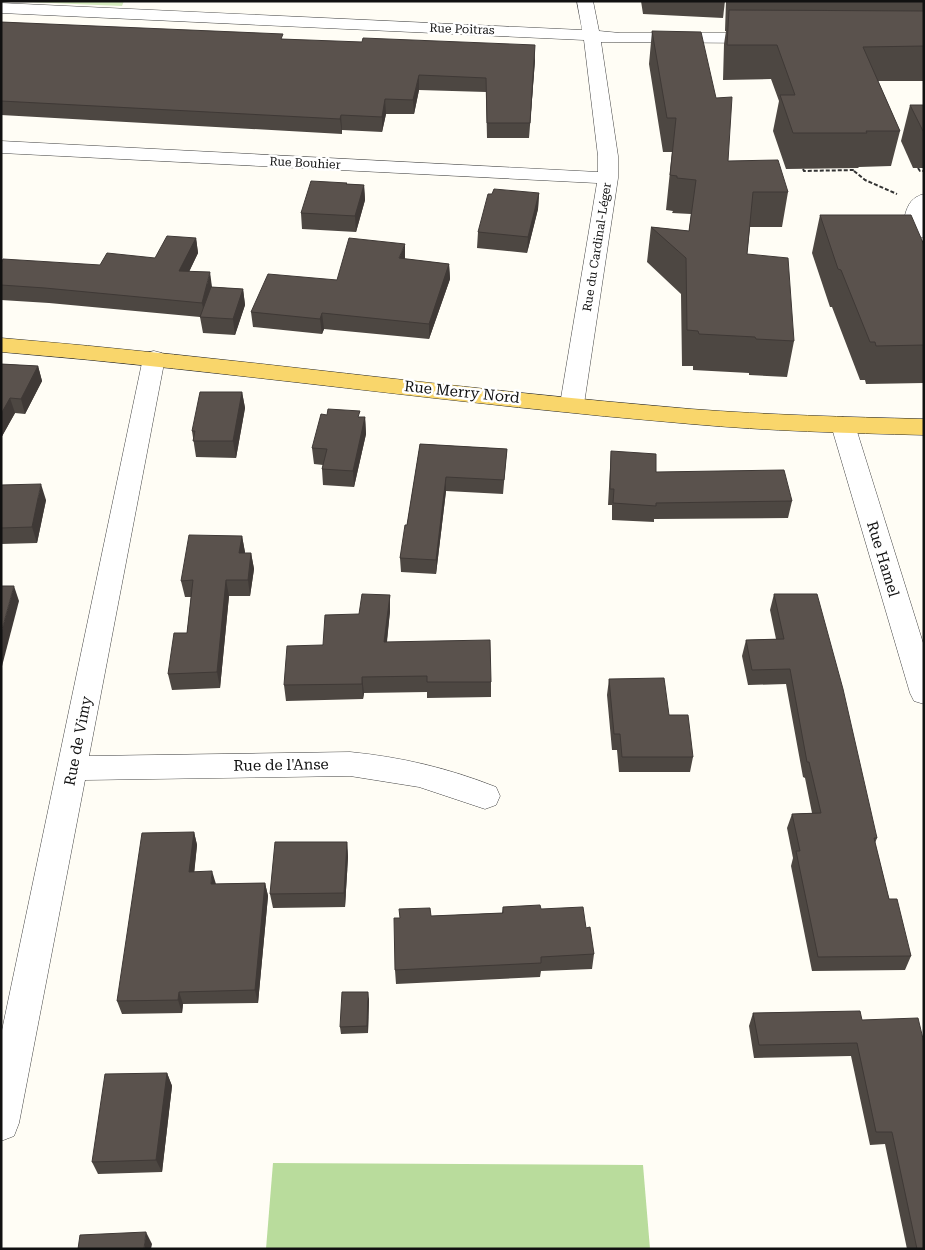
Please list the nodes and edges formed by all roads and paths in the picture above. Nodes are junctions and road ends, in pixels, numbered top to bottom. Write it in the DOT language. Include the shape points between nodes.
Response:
graph roads {
  1 [pos="585,1"];
  2 [pos="1,8"];
  3 [pos="591,35"];
  4 [pos="777,38"];
  5 [pos="1,148"];
  6 [pos="918,168"];
  7 [pos="803,169"];
  8 [pos="924,171"];
  9 [pos="608,178"];
  10 [pos="922,201"];
  11 [pos="924,232"];
  12 [pos="1,345"];
  13 [pos="154,358"];
  14 [pos="572,404"];
  15 [pos="843,425"];
  16 [pos="924,427"];
  17 [pos="924,693"];
  18 [pos="72,768"];
  19 [pos="485,796"];
  20 [pos="1,1123"];
  1 -- 3 [label="street, Rue du Cardinal-Léger"];
  2 -- 3 [label="street, Rue Poitras"];
  3 -- 4 [label="street, Rue Poitras" via="620,38"];
  3 -- 9 [label="street, Rue du Cardinal-Léger" via="608,156"];
  5 -- 9 [label="street, Rue Bouhier"];
  6 -- 8 [label="path"];
  7 -- 10 [label="path" via="854,170 865,180"];
  9 -- 14 [label="street, Rue du Cardinal-Léger"];
  10 -- 11 [label="street" via="915,215"];
  12 -- 13 [label="main road, Rue Merry Nord"];
  13 -- 14 [label="main road, Rue Merry Nord"];
  13 -- 18 [label="street, Rue de Vimy"];
  14 -- 15 [label="main road, Rue Merry Nord" via="724,419"];
  15 -- 16 [label="main road, Rue Merry Nord"];
  15 -- 17 [label="street, Rue Hamel"];
  18 -- 19 [label="street, Rue de l'Anse" via="350,764 389,767 429,776"];
  18 -- 20 [label="street, Rue de Vimy"];
}
